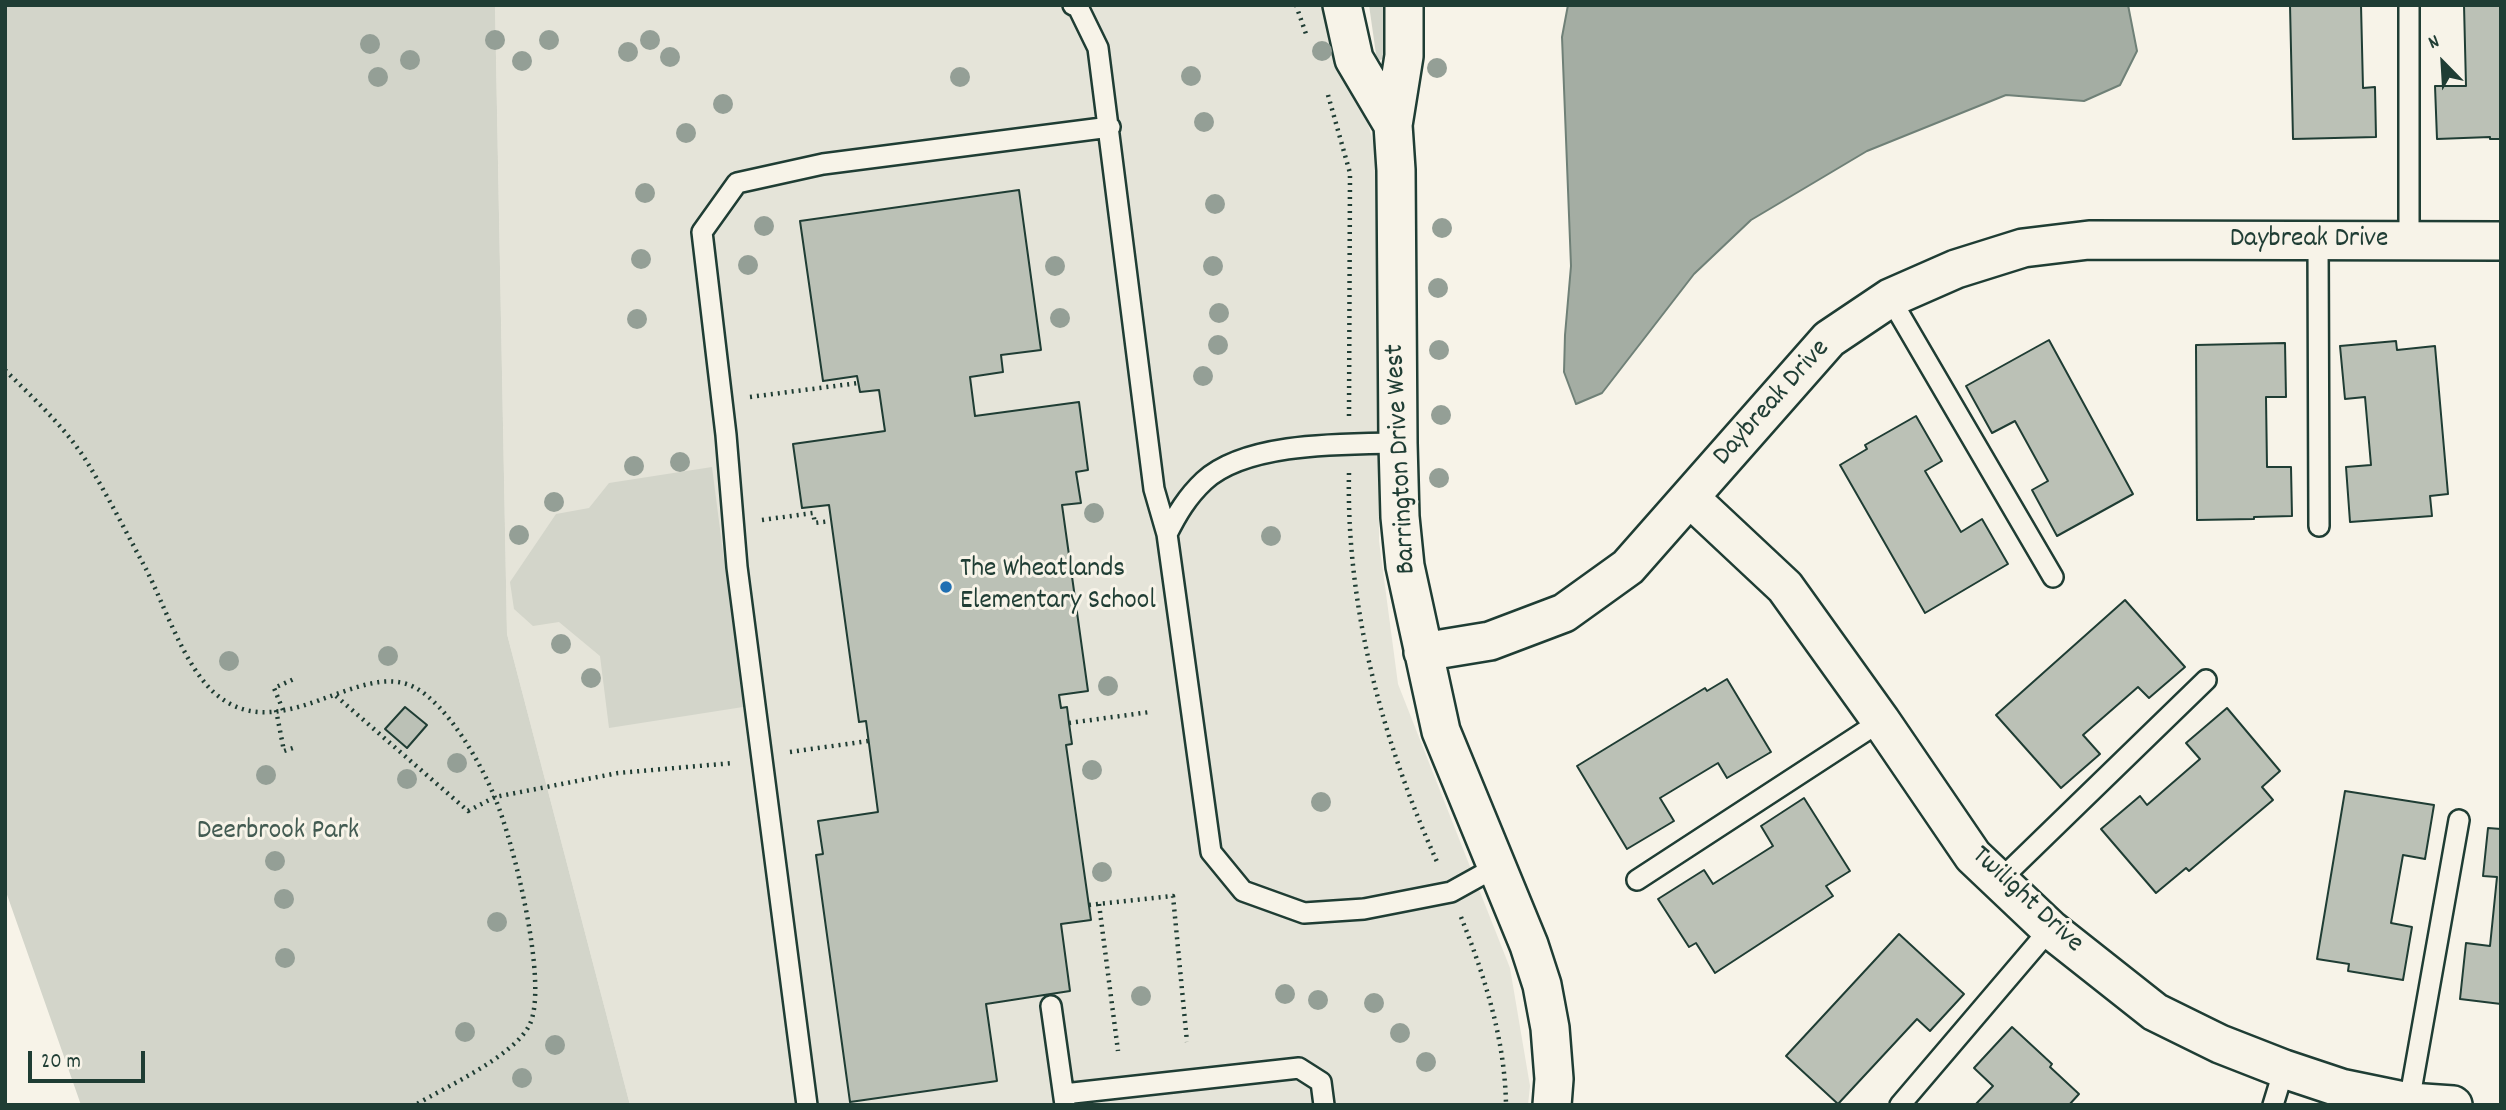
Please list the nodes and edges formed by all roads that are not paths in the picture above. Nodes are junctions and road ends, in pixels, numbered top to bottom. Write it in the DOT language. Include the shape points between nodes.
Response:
graph roads {
  1 [pos="1073,5"];
  2 [pos="1342,5"];
  3 [pos="1404,5"];
  4 [pos="2409,5"];
  5 [pos="1393,125"];
  6 [pos="1110,127"];
  7 [pos="2501,241"];
  8 [pos="2318,242"];
  9 [pos="2409,242"];
  10 [pos="1890,298"];
  11 [pos="1398,443"];
  12 [pos="1690,498"];
  13 [pos="2319,526"];
  14 [pos="1167,534"];
  15 [pos="2053,577"];
  16 [pos="1423,652"];
  17 [pos="2206,680"];
  18 [pos="1881,721"];
  19 [pos="2459,820"];
  20 [pos="1496,867"];
  21 [pos="1637,880"];
  22 [pos="1999,881"];
  23 [pos="2050,929"];
  24 [pos="1051,1006"];
  25 [pos="2284,1069"];
  26 [pos="1065,1100"];
  27 [pos="2409,1102"];
  28 [pos="807,1105"];
  29 [pos="1324,1105"];
  30 [pos="1552,1105"];
  31 [pos="1900,1105"];
  32 [pos="2273,1105"];
  33 [pos="2453,1105"];
  1 -- 6 [label="lane" via="1098,48"];
  2 -- 5 [label="street, Barrington Drive West" via="1354,60"];
  3 -- 5 [label="street, Barrington Drive West" via="1404,56"];
  4 -- 9 [label="lane"];
  5 -- 11 [label="street, Barrington Drive West"];
  6 -- 14 [label="lane" via="1154,489"];
  6 -- 28 [label="lane" via="823,164 737,183 702,232 733,523"];
  7 -- 9 [label="street, Daybreak Drive"];
  8 -- 9 [label="street, Daybreak Drive"];
  8 -- 10 [label="street, Daybreak Drive" via="2089,240 2023,248 1956,269"];
  8 -- 13 [label="lane"];
  10 -- 12 [label="street, Daybreak Drive" via="1829,338"];
  10 -- 15 [label="lane"];
  11 -- 14 [label="lane" via="1349,443 1268,452 1236,461 1206,479 1182,503"];
  11 -- 16 [label="street, Barrington Drive West" via="1405,566"];
  12 -- 16 [label="street, Daybreak Drive" via="1629,567 1563,613 1490,640"];
  12 -- 18 [label="street, Twilight Drive" via="1785,587"];
  14 -- 20 [label="lane" via="1211,852 1243,891 1304,913 1364,909 1451,892"];
  16 -- 20 [label="street, Barrington Drive West" via="1441,732"];
  17 -- 22 [label="lane"];
  18 -- 21 [label="lane"];
  18 -- 22 [label="street, Twilight Drive" via="1973,856"];
  19 -- 27 [label="lane"];
  20 -- 30 [label="street, Barrington Drive West" via="1542,985 1550,1028"];
  22 -- 23 [label="street, Twilight Drive"];
  23 -- 25 [label="street, Twilight Drive" via="2155,1012"];
  23 -- 31 [label="lane"];
  24 -- 26 [label="lane"];
  25 -- 27 [label="street, Twilight Drive" via="2341,1088"];
  25 -- 32 [label="lane"];
  26 -- 29 [label="lane" via="1299,1068 1321,1082"];
  27 -- 33 [label="street, Twilight Drive"];
}
